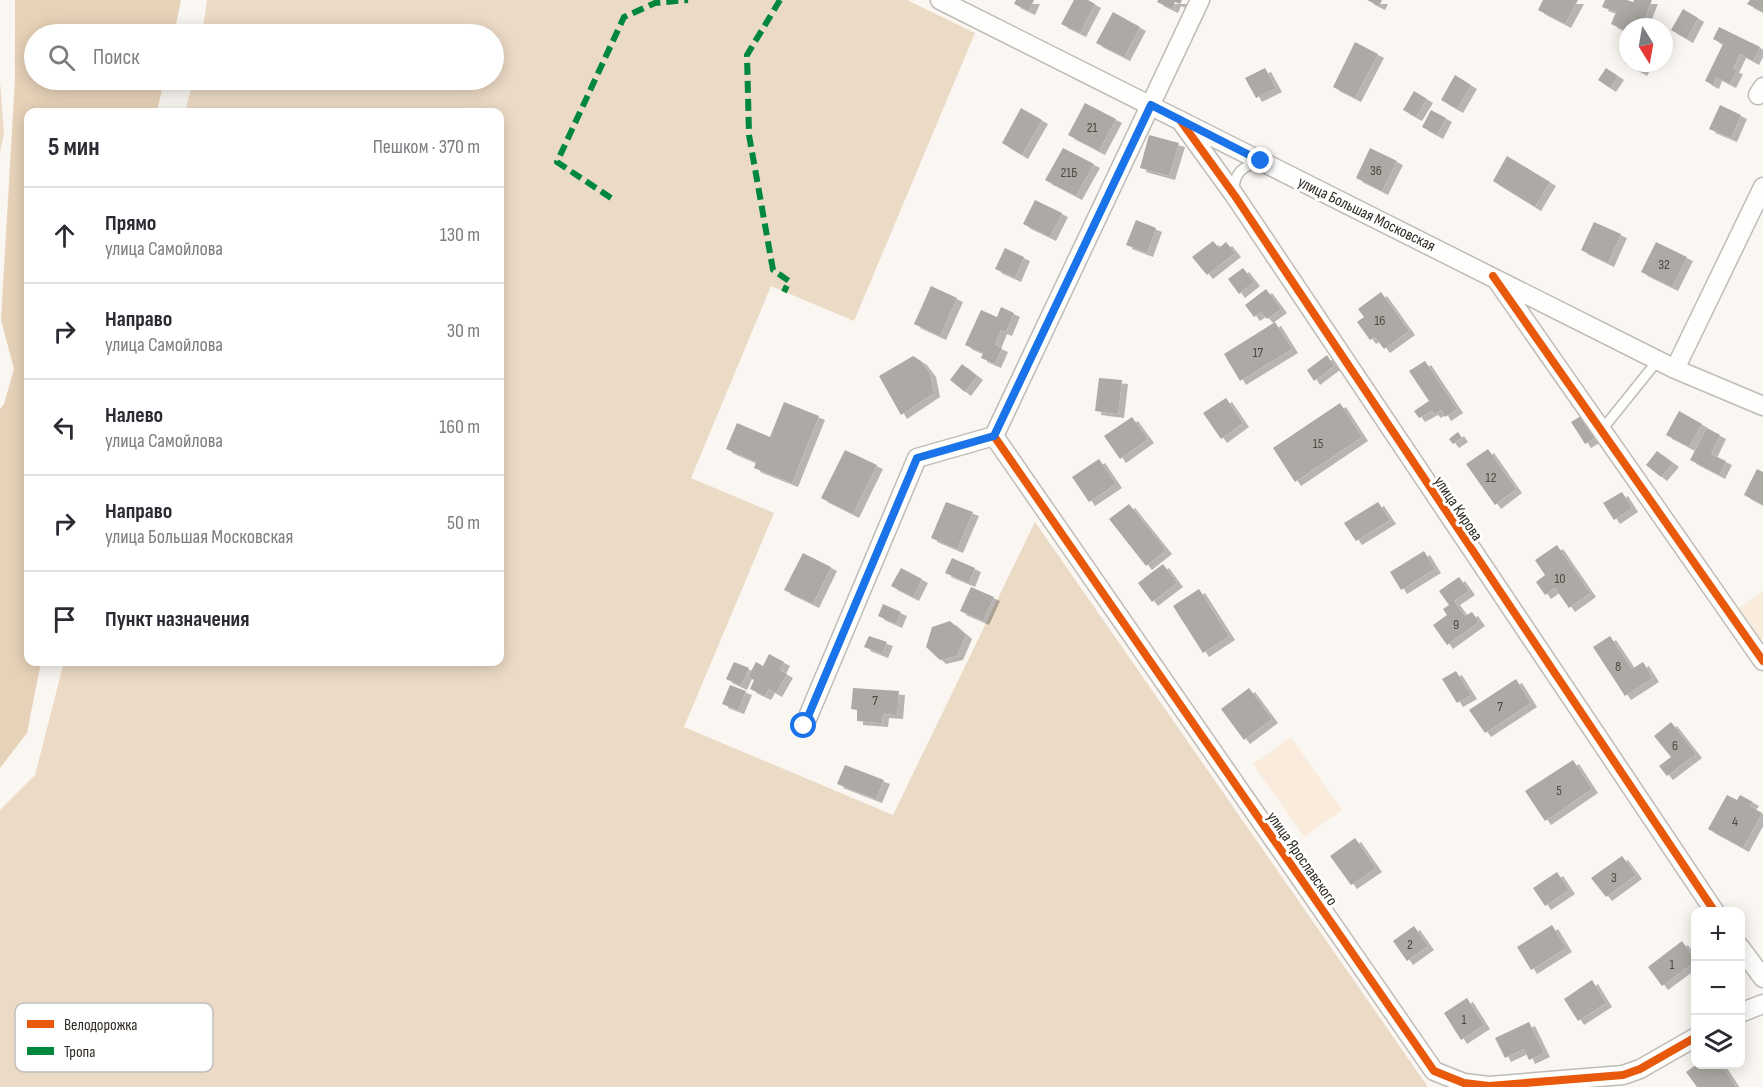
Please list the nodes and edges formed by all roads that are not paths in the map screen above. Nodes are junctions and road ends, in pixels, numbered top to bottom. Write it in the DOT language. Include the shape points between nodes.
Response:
graph roads {
  1 [pos="940,0"];
  2 [pos="1200,0"];
  3 [pos="1151,105"];
  4 [pos="1180,120"];
  5 [pos="1261,161"];
  6 [pos="1763,187"];
  7 [pos="1234,196"];
  8 [pos="1493,276"];
  9 [pos="1658,360"];
  10 [pos="1675,369"];
  11 [pos="1763,406"];
  12 [pos="1601,431"];
  13 [pos="994,436"];
  14 [pos="1763,661"];
  15 [pos="804,726"];
  16 [pos="1712,907"];
  17 [pos="1745,954"];
  18 [pos="1763,978"];
  19 [pos="1763,1004"];
  20 [pos="1745,1011"];
  21 [pos="1691,1039"];
  1 -- 3 [label="street, улица Большая Московская"];
  2 -- 3 [label="street"];
  3 -- 4 [label="street, улица Большая Московская"];
  3 -- 13 [label="street"];
  4 -- 5 [label="street, улица Большая Московская"];
  4 -- 7 [label="street, улица Кирова"];
  5 -- 7 [label="lane" via="1238,171"];
  5 -- 8 [label="street, улица Большая Московская"];
  6 -- 10 [label="street"];
  7 -- 16 [label="street, улица Кирова"];
  8 -- 9 [label="street, улица Большая Московская"];
  8 -- 12 [label="street"];
  9 -- 10 [label="street, улица Большая Московская"];
  9 -- 12 [label="lane"];
  10 -- 11 [label="street, улица Большая Московская"];
  12 -- 14 [label="street"];
  13 -- 15 [label="street" via="917,458"];
  13 -- 21 [label="street, улица Ярославского" via="1434,1071 1464,1083 1489,1086 1623,1075"];
  17 -- 18 [label="street"];
  19 -- 20 [label="street"];
}
